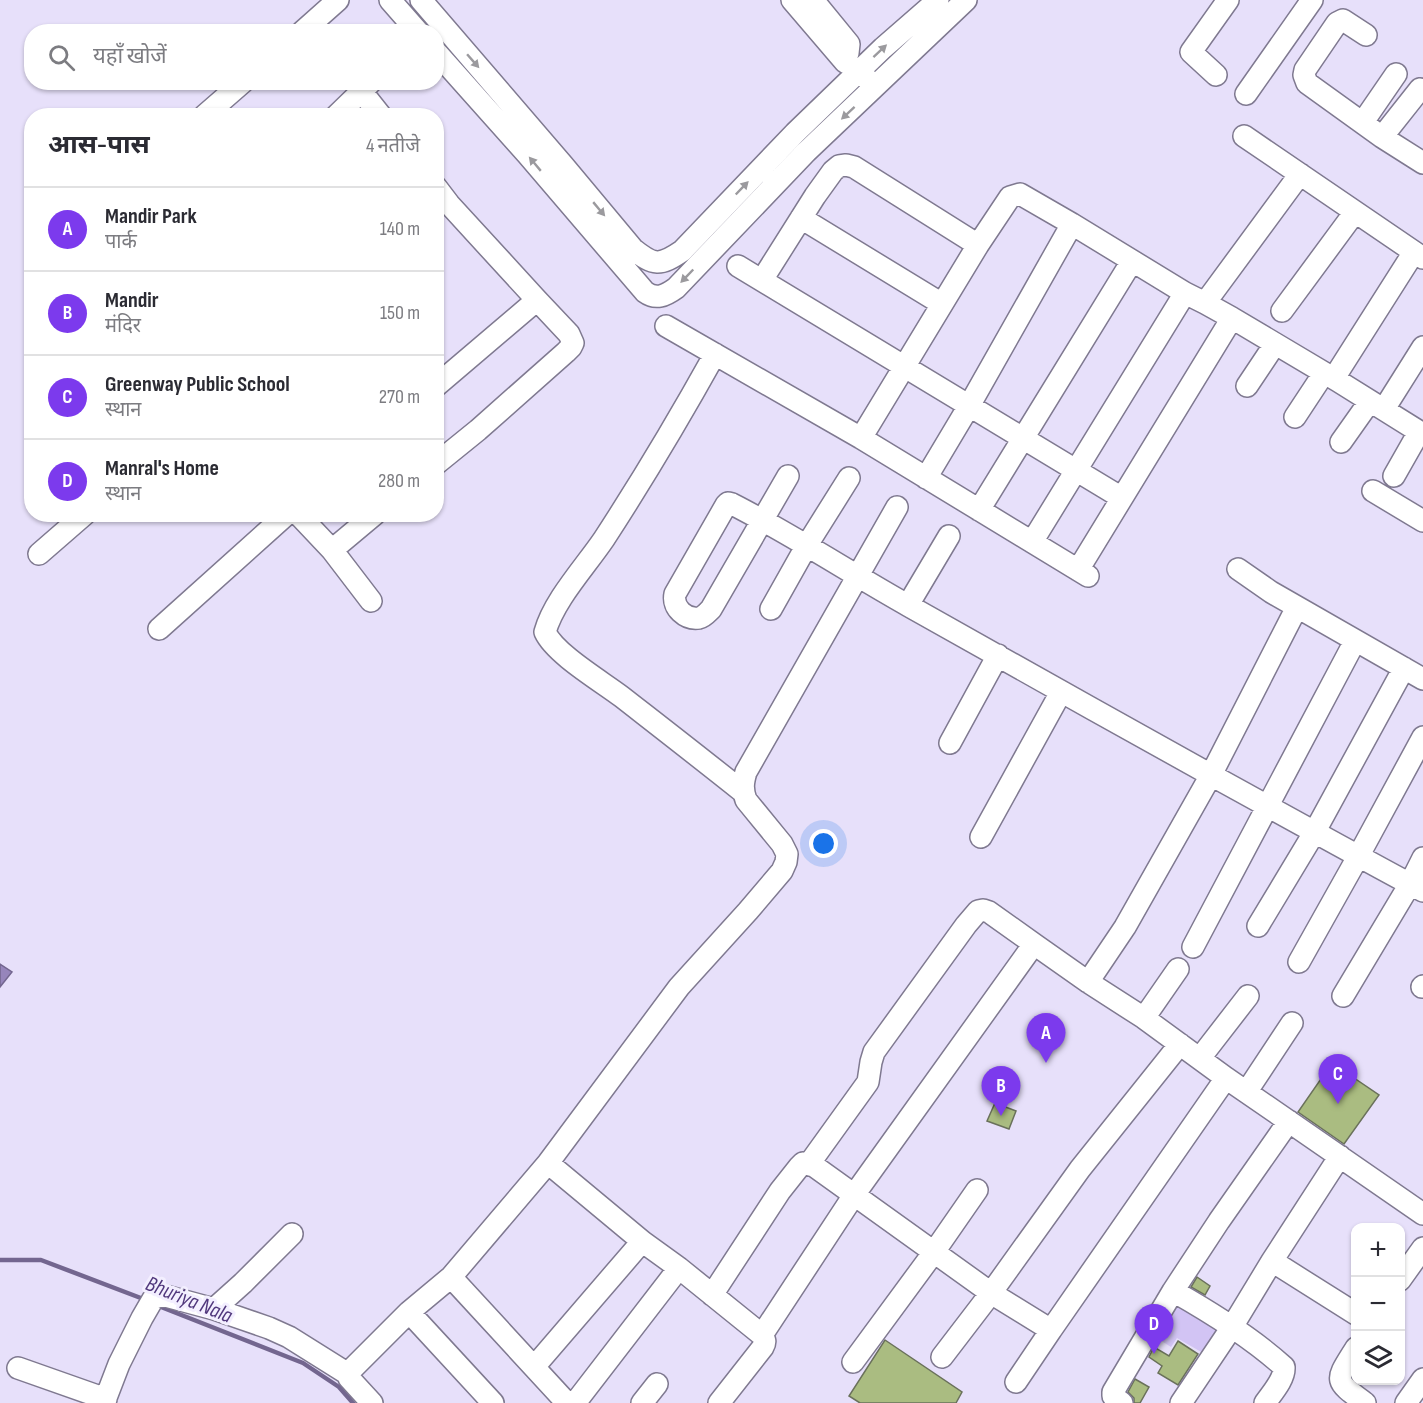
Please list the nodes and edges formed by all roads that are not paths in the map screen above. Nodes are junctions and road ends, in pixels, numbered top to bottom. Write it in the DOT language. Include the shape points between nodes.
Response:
graph roads {
  1 [pos="338,0"];
  2 [pos="390,0"];
  3 [pos="421,0"];
  4 [pos="792,0"];
  5 [pos="813,0"];
  6 [pos="938,0"];
  7 [pos="966,0"];
  8 [pos="1228,0"];
  9 [pos="1312,0"];
  10 [pos="311,24"];
  11 [pos="412,24"];
  12 [pos="435,24"];
  13 [pos="1366,35"];
  14 [pos="444,38"];
  15 [pos="444,61"];
  16 [pos="852,67"];
  17 [pos="1396,74"];
  18 [pos="1216,75"];
  19 [pos="874,87"];
  20 [pos="1420,89"];
  21 [pos="234,90"];
  22 [pos="364,90"];
  23 [pos="368,90"];
  24 [pos="1246,94"];
  25 [pos="213,108"];
  26 [pos="345,108"];
  27 [pos="377,108"];
  28 [pos="1363,122"];
  29 [pos="1244,136"];
  30 [pos="1382,137"];
  31 [pos="1423,163"];
  32 [pos="1300,174"];
  33 [pos="444,205"];
  34 [pos="1354,212"];
  35 [pos="801,218"];
  36 [pos="1072,224"];
  37 [pos="693,239"];
  38 [pos="978,245"];
  39 [pos="711,251"];
  40 [pos="1419,255"];
  41 [pos="1132,261"];
  42 [pos="738,266"];
  43 [pos="762,280"];
  44 [pos="1185,293"];
  45 [pos="537,300"];
  46 [pos="1205,303"];
  47 [pos="942,304"];
  48 [pos="1282,311"];
  49 [pos="1232,318"];
  50 [pos="666,326"];
  51 [pos="1275,344"];
  52 [pos="1423,347"];
  53 [pos="715,354"];
  54 [pos="905,367"];
  55 [pos="1329,376"];
  56 [pos="444,379"];
  57 [pos="1247,386"];
  58 [pos="1377,405"];
  59 [pos="969,406"];
  60 [pos="1295,417"];
  61 [pos="1421,433"];
  62 [pos="861,438"];
  63 [pos="1023,438"];
  64 [pos="1341,442"];
  65 [pos="444,458"];
  66 [pos="1076,470"];
  67 [pos="788,476"];
  68 [pos="1394,476"];
  69 [pos="849,478"];
  70 [pos="926,478"];
  71 [pos="1373,490"];
  72 [pos="1122,498"];
  73 [pos="897,507"];
  74 [pos="979,510"];
  75 [pos="762,519"];
  76 [pos="1423,521"];
  77 [pos="76,522"];
  78 [pos="278,522"];
  79 [pos="306,522"];
  80 [pos="365,522"];
  81 [pos="949,536"];
  82 [pos="1032,542"];
  83 [pos="807,545"];
  84 [pos="332,550"];
  85 [pos="39,554"];
  86 [pos="1238,569"];
  87 [pos="858,577"];
  88 [pos="371,601"];
  89 [pos="908,605"];
  90 [pos="1296,607"];
  91 [pos="771,609"];
  92 [pos="159,629"];
  93 [pos="1355,641"];
  94 [pos="998,656"];
  95 [pos="1404,669"];
  96 [pos="1423,679"];
  97 [pos="1061,692"];
  98 [pos="1423,736"];
  99 [pos="950,743"];
  100 [pos="1211,775"];
  101 [pos="743,792"];
  102 [pos="1268,806"];
  103 [pos="1314,832"];
  104 [pos="981,837"];
  105 [pos="1359,855"];
  106 [pos="1423,858"];
  107 [pos="1417,887"];
  108 [pos="1258,926"];
  109 [pos="1034,944"];
  110 [pos="1193,948"];
  111 [pos="1299,962"];
  112 [pos="1178,969"];
  113 [pos="1088,982"];
  114 [pos="1248,996"];
  115 [pos="1342,996"];
  116 [pos="1144,1018"];
  117 [pos="1292,1023"];
  118 [pos="1180,1044"];
  119 [pos="1200,1058"];
  120 [pos="1226,1077"];
  121 [pos="1247,1091"];
  122 [pos="1289,1121"];
  123 [pos="1340,1156"];
  124 [pos="548,1163"];
  125 [pos="809,1164"];
  126 [pos="977,1190"];
  127 [pos="854,1194"];
  128 [pos="1423,1214"];
  129 [pos="292,1234"];
  130 [pos="643,1242"];
  131 [pos="1423,1248"];
  132 [pos="934,1252"];
  133 [pos="1272,1261"];
  134 [pos="679,1268"];
  135 [pos="451,1277"];
  136 [pos="1403,1277"];
  137 [pos="1173,1291"];
  138 [pos="991,1293"];
  139 [pos="712,1295"];
  140 [pos="214,1309"];
  141 [pos="1351,1311"];
  142 [pos="409,1312"];
  143 [pos="1232,1327"];
  144 [pos="1051,1330"];
  145 [pos="762,1335"];
  146 [pos="1351,1355"];
  147 [pos="942,1357"];
  148 [pos="853,1362"];
  149 [pos="534,1367"];
  150 [pos="18,1368"];
  151 [pos="348,1374"];
  152 [pos="1423,1380"];
  153 [pos="1016,1382"];
  154 [pos="657,1384"];
  155 [pos="1343,1396"];
  156 [pos="105,1401"];
  157 [pos="372,1403"];
  158 [pos="493,1403"];
  159 [pos="567,1403"];
  160 [pos="575,1403"];
  161 [pos="642,1403"];
  162 [pos="719,1403"];
  163 [pos="1122,1403"];
  164 [pos="1181,1403"];
  165 [pos="1266,1403"];
  166 [pos="1365,1403"];
  167 [pos="1406,1403"];
  1 -- 10 [label="street"];
  2 -- 11 [label="street"];
  3 -- 12 [label="street"];
  4 -- 16 [label="street"];
  5 -- 16 [label="street" via="849,44"];
  16 -- 6 [label="street, one-way"];
  7 -- 19 [label="street"];
  8 -- 18 [label="street" via="1191,52"];
  9 -- 24 [label="street"];
  13 -- 28 [label="street" via="1340,21 1304,75 1307,83"];
  14 -- 37 [label="street, one-way" via="563,165 633,249 658,262 669,260"];
  39 -- 15 [label="street, one-way" via="676,288 659,297 645,292"];
  16 -- 19 [label="street"];
  37 -- 16 [label="street, one-way"];
  17 -- 28 [label="street"];
  19 -- 39 [label="street, one-way"];
  20 -- 30 [label="street"];
  21 -- 25 [label="street"];
  22 -- 26 [label="street"];
  23 -- 27 [label="street"];
  28 -- 30 [label="street"];
  29 -- 32 [label="street"];
  30 -- 31 [label="street"];
  32 -- 34 [label="street"];
  32 -- 46 [label="street"];
  33 -- 45 [label="street"];
  34 -- 40 [label="street"];
  34 -- 48 [label="street"];
  35 -- 38 [label="street" via="833,171 846,165"];
  35 -- 43 [label="street"];
  35 -- 47 [label="street"];
  36 -- 38 [label="street" via="1023,195 1014,194"];
  36 -- 41 [label="street"];
  36 -- 59 [label="street"];
  37 -- 39 [label="street"];
  38 -- 47 [label="street"];
  40 -- 55 [label="street"];
  41 -- 44 [label="street"];
  41 -- 63 [label="street"];
  42 -- 43 [label="street"];
  43 -- 54 [label="street"];
  44 -- 46 [label="street"];
  44 -- 66 [label="street"];
  45 -- 56 [label="street"];
  45 -- 65 [label="street" via="569,334 571,347"];
  46 -- 49 [label="street"];
  47 -- 54 [label="street"];
  49 -- 51 [label="street"];
  49 -- 72 [label="street"];
  50 -- 53 [label="street"];
  51 -- 55 [label="street"];
  51 -- 57 [label="street"];
  52 -- 58 [label="street"];
  53 -- 62 [label="street"];
  53 -- 101 [label="street" via="675,425 563,596 544,632 559,650"];
  54 -- 59 [label="street"];
  54 -- 62 [label="street"];
  55 -- 58 [label="street"];
  55 -- 60 [label="street"];
  58 -- 61 [label="street"];
  58 -- 64 [label="street"];
  59 -- 63 [label="street"];
  59 -- 70 [label="street"];
  61 -- 68 [label="street"];
  62 -- 70 [label="street"];
  63 -- 66 [label="street"];
  63 -- 74 [label="street"];
  66 -- 72 [label="street"];
  66 -- 82 [label="street"];
  67 -- 75 [label="street"];
  69 -- 83 [label="street"];
  70 -- 74 [label="street"];
  71 -- 76 [label="street"];
  72 -- 82 [label="street" via="1084,574"];
  73 -- 87 [label="street"];
  74 -- 82 [label="street"];
  75 -- 75 [label="street" via="732,504 726,505 675,594 677,609 697,619 707,614"];
  75 -- 83 [label="street"];
  77 -- 85 [label="street"];
  78 -- 92 [label="street"];
  79 -- 84 [label="street"];
  80 -- 84 [label="street"];
  81 -- 89 [label="street"];
  83 -- 87 [label="street"];
  83 -- 91 [label="street"];
  84 -- 88 [label="street"];
  86 -- 90 [label="street"];
  87 -- 89 [label="street"];
  87 -- 101 [label="street" via="746,771"];
  89 -- 94 [label="street"];
  90 -- 93 [label="street"];
  90 -- 100 [label="street"];
  93 -- 95 [label="street"];
  93 -- 102 [label="street"];
  94 -- 97 [label="street"];
  94 -- 99 [label="street"];
  95 -- 96 [label="street"];
  95 -- 103 [label="street"];
  97 -- 100 [label="street"];
  97 -- 104 [label="street"];
  98 -- 105 [label="street"];
  100 -- 102 [label="street"];
  100 -- 113 [label="street" via="1125,927"];
  101 -- 124 [label="street" via="787,854 782,871 679,987"];
  102 -- 103 [label="street"];
  102 -- 110 [label="street"];
  103 -- 105 [label="street"];
  103 -- 108 [label="street"];
  105 -- 107 [label="street"];
  105 -- 111 [label="street"];
  106 -- 107 [label="street"];
  107 -- 115 [label="street"];
  109 -- 113 [label="street"];
  109 -- 125 [label="street" via="989,912 978,911 874,1052 868,1082"];
  109 -- 127 [label="street"];
  112 -- 116 [label="street"];
  113 -- 116 [label="street"];
  114 -- 119 [label="street"];
  116 -- 118 [label="street"];
  117 -- 121 [label="street"];
  118 -- 119 [label="street"];
  118 -- 138 [label="street" via="1080,1169"];
  119 -- 120 [label="street"];
  120 -- 121 [label="street"];
  120 -- 144 [label="street"];
  121 -- 122 [label="street"];
  122 -- 123 [label="street"];
  122 -- 137 [label="street"];
  123 -- 128 [label="street"];
  123 -- 133 [label="street"];
  124 -- 130 [label="street"];
  124 -- 135 [label="street"];
  125 -- 127 [label="street"];
  125 -- 139 [label="street" via="799,1167 780,1191"];
  126 -- 132 [label="street"];
  127 -- 132 [label="street"];
  127 -- 145 [label="street"];
  129 -- 140 [label="street"];
  130 -- 134 [label="street"];
  130 -- 149 [label="street"];
  131 -- 136 [label="street"];
  132 -- 138 [label="street"];
  132 -- 148 [label="street"];
  133 -- 141 [label="street"];
  133 -- 143 [label="street"];
  134 -- 139 [label="street"];
  134 -- 160 [label="street"];
  135 -- 142 [label="street"];
  135 -- 149 [label="street"];
  137 -- 143 [label="street"];
  137 -- 163 [label="street" via="1113,1392"];
  138 -- 144 [label="street"];
  138 -- 147 [label="street"];
  139 -- 145 [label="street"];
  140 -- 151 [label="street" via="289,1336"];
  140 -- 156 [label="street" via="167,1296 153,1299 119,1364"];
  142 -- 151 [label="street"];
  142 -- 158 [label="street"];
  143 -- 164 [label="street"];
  143 -- 165 [label="street" via="1284,1367 1283,1376"];
  144 -- 153 [label="street"];
  145 -- 162 [label="street" via="763,1347"];
  146 -- 155 [label="street" via="1340,1377"];
  149 -- 159 [label="street"];
  150 -- 156 [label="street"];
  151 -- 157 [label="street"];
  152 -- 167 [label="street"];
  154 -- 161 [label="street"];
  155 -- 166 [label="street"];
}
